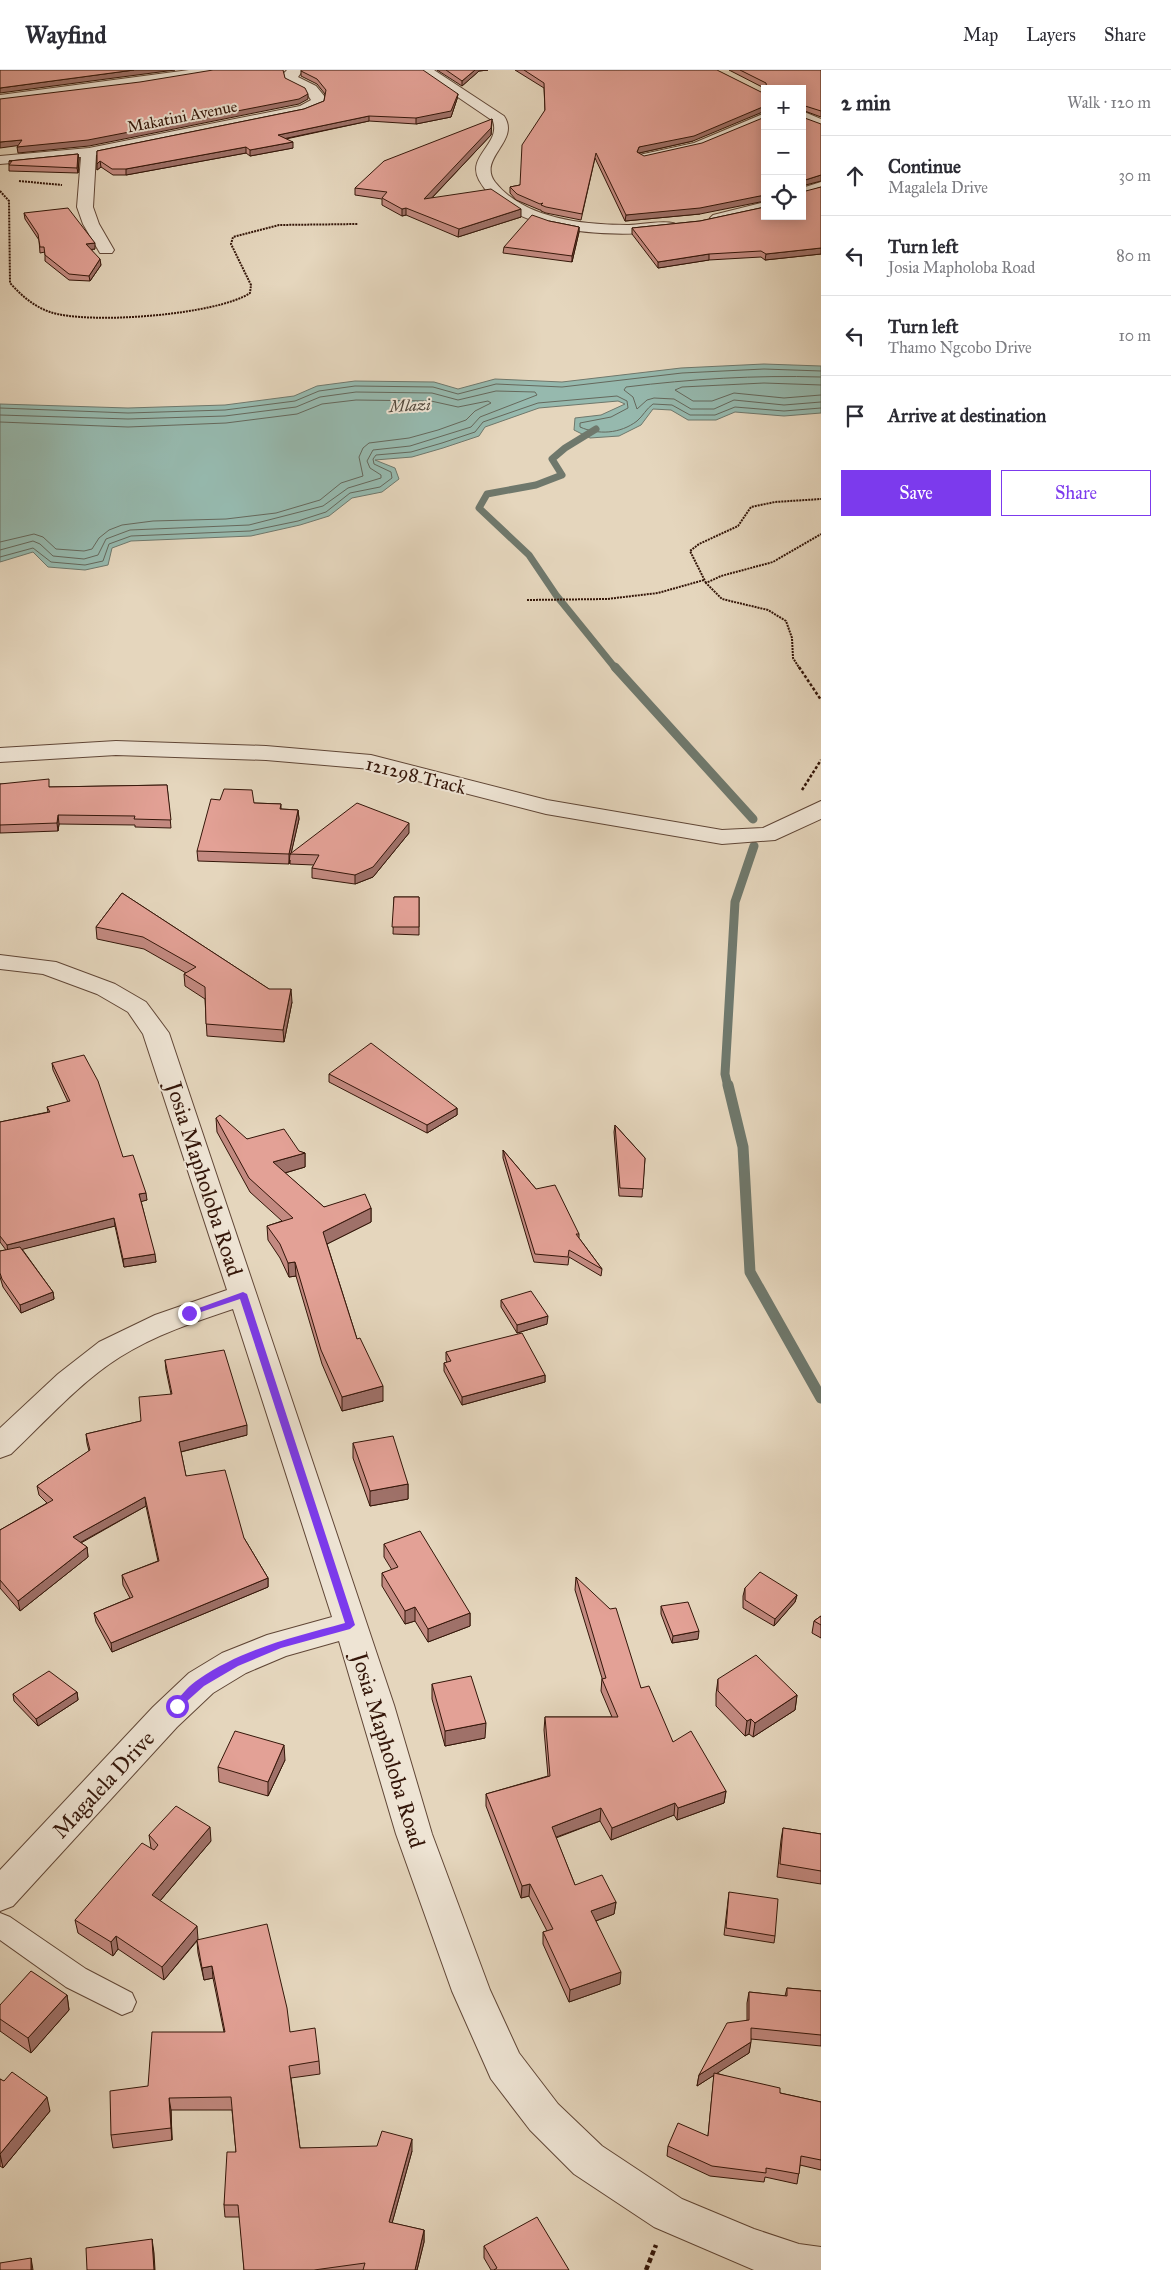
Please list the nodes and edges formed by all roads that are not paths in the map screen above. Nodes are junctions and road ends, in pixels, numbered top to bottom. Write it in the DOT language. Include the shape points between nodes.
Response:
graph roads {
  1 [pos="214,70"];
  2 [pos="296,70"];
  3 [pos="424,70"];
  4 [pos="0,99"];
  5 [pos="806,117"];
  6 [pos="761,118"];
  7 [pos="821,125"];
  8 [pos="89,152"];
  9 [pos="643,157"];
  10 [pos="0,160"];
  11 [pos="821,186"];
  12 [pos="806,192"];
  13 [pos="761,207"];
  14 [pos="106,250"];
  15 [pos="0,755"];
  16 [pos="821,808"];
  17 [pos="0,962"];
  18 [pos="243,1294"];
  19 [pos="0,1446"];
  20 [pos="350,1625"];
  21 [pos="0,1894"];
  22 [pos="0,1925"];
  23 [pos="122,2002"];
  24 [pos="821,2268"];
  1 -- 4 [label="street"];
  2 -- 8 [label="street, Makatini Avenue" via="291,73 291,79 316,93 318,102 313,106"];
  3 -- 13 [label="street" via="499,118 503,133 483,167 485,178 505,199 519,208 564,224 633,228 695,222"];
  5 -- 7 [label="street"];
  6 -- 9 [label="lane" via="697,145"];
  8 -- 10 [label="street, Makatini Avenue"];
  8 -- 14 [label="street" via="85,207"];
  11 -- 12 [label="street"];
  15 -- 16 [label="street, 121298 Track" via="116,748 266,753 371,762 546,807 722,837 767,835"];
  17 -- 18 [label="street, Josia Mapholoba Road" via="47,967 76,977 125,998 150,1022 165,1054"];
  18 -- 19 [label="street" via="172,1319 108,1352 74,1378"];
  18 -- 20 [label="street, Josia Mapholoba Road"];
  20 -- 21 [label="street, Magalela Drive" via="279,1645 234,1663 201,1683 165,1717"];
  20 -- 24 [label="street, Josia Mapholoba Road" via="377,1704 414,1834 471,1991 505,2066 544,2117 588,2160 668,2213 752,2250 798,2265"];
  22 -- 23 [label="lane" via="76,1978"];
}
